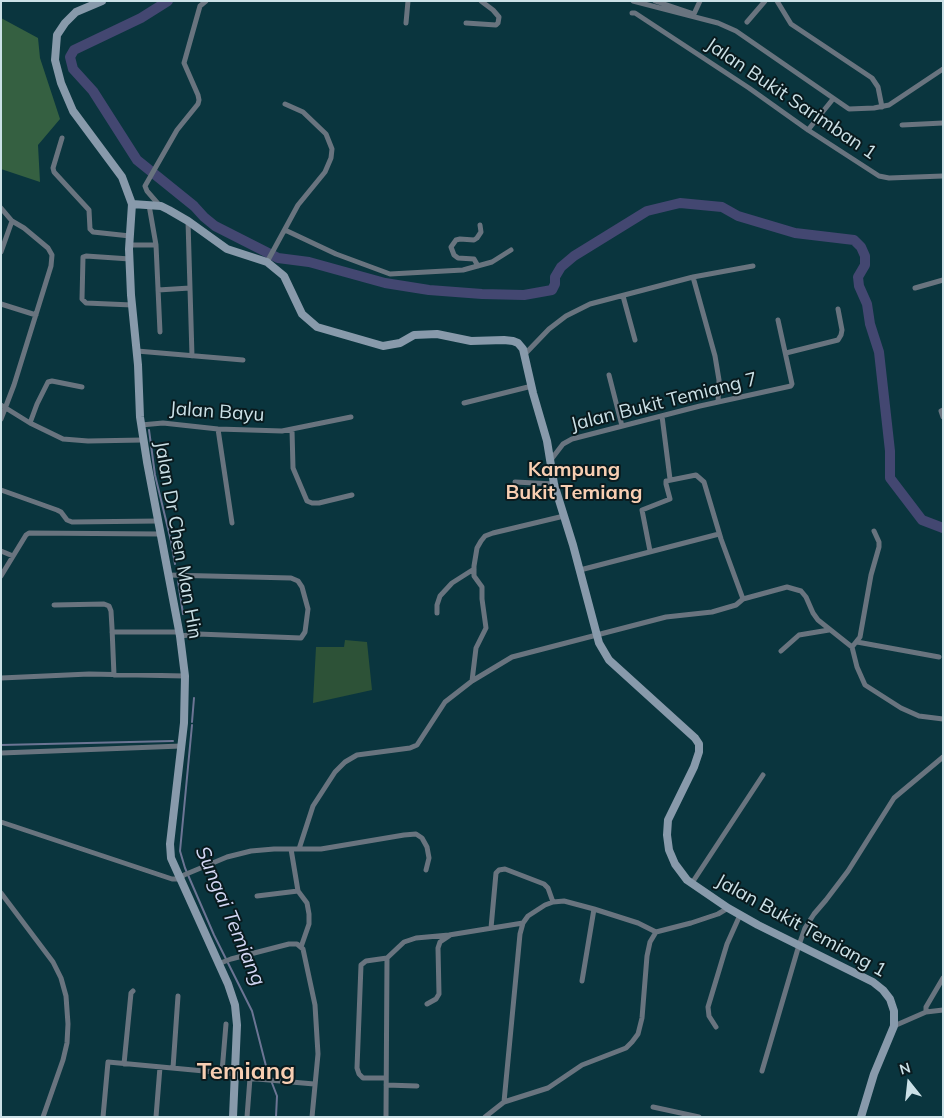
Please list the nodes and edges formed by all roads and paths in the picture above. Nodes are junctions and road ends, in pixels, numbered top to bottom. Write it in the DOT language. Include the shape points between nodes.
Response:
graph roads {
  1 [pos="102,1"];
  2 [pos="206,1"];
  3 [pos="408,1"];
  4 [pos="481,1"];
  5 [pos="634,1"];
  6 [pos="655,1"];
  7 [pos="700,1"];
  8 [pos="765,1"];
  9 [pos="777,1"];
  10 [pos="632,13"];
  11 [pos="747,22"];
  12 [pos="406,23"];
  13 [pos="466,23"];
  14 [pos="943,69"];
  15 [pos="833,99"];
  16 [pos="285,104"];
  17 [pos="882,107"];
  18 [pos="943,123"];
  19 [pos="902,125"];
  20 [pos="808,130"];
  21 [pos="62,138"];
  22 [pos="943,176"];
  23 [pos="132,204"];
  24 [pos="149,205"];
  25 [pos="160,206"];
  26 [pos="1,208"];
  27 [pos="12,220"];
  28 [pos="188,221"];
  29 [pos="480,225"];
  30 [pos="285,230"];
  31 [pos="130,240"];
  32 [pos="156,245"];
  33 [pos="511,250"];
  34 [pos="1,252"];
  35 [pos="130,259"];
  36 [pos="267,262"];
  37 [pos="478,266"];
  38 [pos="753,266"];
  39 [pos="693,277"];
  40 [pos="943,280"];
  41 [pos="190,288"];
  42 [pos="914,288"];
  43 [pos="158,290"];
  44 [pos="623,296"];
  45 [pos="1,304"];
  46 [pos="132,305"];
  47 [pos="838,309"];
  48 [pos="36,315"];
  49 [pos="778,320"];
  50 [pos="160,332"];
  51 [pos="635,340"];
  52 [pos="137,351"];
  53 [pos="786,353"];
  54 [pos="524,354"];
  55 [pos="192,356"];
  56 [pos="243,360"];
  57 [pos="609,375"];
  58 [pos="532,386"];
  59 [pos="82,387"];
  60 [pos="718,402"];
  61 [pos="464,403"];
  62 [pos="3,407"];
  63 [pos="942,410"];
  64 [pos="662,416"];
  65 [pos="351,417"];
  66 [pos="943,417"];
  67 [pos="1,419"];
  68 [pos="30,423"];
  69 [pos="141,425"];
  70 [pos="622,426"];
  71 [pos="218,429"];
  72 [pos="292,430"];
  73 [pos="143,440"];
  74 [pos="563,444"];
  75 [pos="548,446"];
  76 [pos="550,462"];
  77 [pos="670,479"];
  78 [pos="515,482"];
  79 [pos="554,484"];
  80 [pos="1,490"];
  81 [pos="352,494"];
  82 [pos="564,516"];
  83 [pos="158,521"];
  84 [pos="232,522"];
  85 [pos="874,532"];
  86 [pos="160,534"];
  87 [pos="719,534"];
  88 [pos="1,551"];
  89 [pos="650,551"];
  90 [pos="13,556"];
  91 [pos="474,569"];
  92 [pos="580,570"];
  93 [pos="168,575"];
  94 [pos="1,576"];
  95 [pos="744,600"];
  96 [pos="54,605"];
  97 [pos="438,613"];
  98 [pos="830,630"];
  99 [pos="112,632"];
  100 [pos="180,634"];
  101 [pos="596,636"];
  102 [pos="857,642"];
  103 [pos="852,647"];
  104 [pos="781,651"];
  105 [pos="939,657"];
  106 [pos="114,675"];
  107 [pos="185,676"];
  108 [pos="1,678"];
  109 [pos="472,681"];
  110 [pos="943,719"];
  111 [pos="181,746"];
  112 [pos="1,752"];
  113 [pos="943,757"];
  114 [pos="763,775"];
  115 [pos="1,822"];
  116 [pos="291,849"];
  117 [pos="299,849"];
  118 [pos="426,870"];
  119 [pos="182,877"];
  120 [pos="692,883"];
  121 [pos="298,891"];
  122 [pos="1,893"];
  123 [pos="257,896"];
  124 [pos="553,902"];
  125 [pos="728,908"];
  126 [pos="594,909"];
  127 [pos="740,915"];
  128 [pos="523,923"];
  129 [pos="491,928"];
  130 [pos="656,932"];
  131 [pos="449,935"];
  132 [pos="799,945"];
  133 [pos="301,947"];
  134 [pos="387,958"];
  135 [pos="221,963"];
  136 [pos="943,978"];
  137 [pos="582,981"];
  138 [pos="133,991"];
  139 [pos="178,996"];
  140 [pos="427,1004"];
  141 [pos="943,1010"];
  142 [pos="926,1012"];
  143 [pos="226,1024"];
  144 [pos="894,1026"];
  145 [pos="716,1027"];
  146 [pos="124,1064"];
  147 [pos="160,1067"];
  148 [pos="173,1068"];
  149 [pos="762,1071"];
  150 [pos="222,1072"];
  151 [pos="235,1075"];
  152 [pos="250,1078"];
  153 [pos="386,1078"];
  154 [pos="314,1084"];
  155 [pos="386,1085"];
  156 [pos="417,1086"];
  157 [pos="504,1102"];
  158 [pos="653,1107"];
  159 [pos="43,1117"];
  160 [pos="103,1117"];
  161 [pos="156,1117"];
  162 [pos="233,1117"];
  163 [pos="247,1117"];
  164 [pos="312,1117"];
  165 [pos="386,1117"];
  166 [pos="485,1117"];
  167 [pos="700,1117"];
  168 [pos="862,1117"];
  1 -- 23 [label="street, Jalan Dr Chen Man Hin" via="76,12 65,23 57,35 55,60 73,111 122,177"];
  2 -- 25 [label="street" via="200,6 184,63 198,95 198,104 177,130 146,184 146,189"];
  3 -- 12 [label="street"];
  4 -- 13 [label="street" via="499,17 498,23"];
  5 -- 15 [label="street" via="718,23 736,31"];
  6 -- 7 [label="street" via="694,14"];
  8 -- 11 [label="street"];
  9 -- 17 [label="street" via="791,24 872,78 878,87"];
  10 -- 20 [label="street, Jalan Bukit Sarimban 1"];
  14 -- 17 [label="street"];
  15 -- 17 [label="street" via="849,109"];
  15 -- 20 [label="street"];
  16 -- 30 [label="street" via="303,112 326,134 332,149 325,172 298,205"];
  18 -- 19 [label="street"];
  20 -- 22 [label="street, Jalan Bukit Sarimban 1" via="884,178"];
  21 -- 31 [label="street" via="54,172 89,210 90,229"];
  23 -- 24 [label="street"];
  23 -- 31 [label="street, Jalan Dr Chen Man Hin"];
  24 -- 25 [label="street"];
  24 -- 32 [label="street"];
  25 -- 28 [label="street"];
  26 -- 27 [label="street"];
  27 -- 34 [label="street"];
  27 -- 48 [label="street" via="48,248 52,256"];
  28 -- 36 [label="street" via="227,249"];
  28 -- 41 [label="street"];
  29 -- 37 [label="street" via="481,232 477,238 456,240 451,247 458,258 474,259"];
  30 -- 36 [label="street"];
  30 -- 37 [label="street" via="390,274 463,270"];
  31 -- 32 [label="street"];
  31 -- 35 [label="street, Jalan Dr Chen Man Hin"];
  32 -- 43 [label="street"];
  33 -- 37 [label="street" via="492,262"];
  35 -- 46 [label="street, Jalan Dr Chen Man Hin"];
  35 -- 46 [label="street" via="83,257 82,299 86,303"];
  36 -- 54 [label="street" via="284,276 302,314 317,327 382,346 422,334 470,341 504,340 518,343"];
  38 -- 39 [label="street"];
  39 -- 44 [label="street"];
  39 -- 60 [label="street" via="715,356"];
  40 -- 42 [label="street"];
  41 -- 43 [label="street"];
  41 -- 55 [label="street"];
  43 -- 50 [label="street"];
  44 -- 51 [label="street"];
  44 -- 54 [label="street" via="590,304 566,316"];
  45 -- 48 [label="street"];
  46 -- 52 [label="street, Jalan Dr Chen Man Hin"];
  47 -- 53 [label="street" via="842,330 838,340"];
  48 -- 62 [label="street"];
  49 -- 53 [label="street"];
  52 -- 55 [label="street"];
  52 -- 69 [label="street, Jalan Dr Chen Man Hin"];
  53 -- 60 [label="street, Jalan Bukit Temiang 7" via="792,384 788,387"];
  54 -- 58 [label="street, Jalan Bukit Temiang 1"];
  55 -- 56 [label="street"];
  57 -- 70 [label="street"];
  58 -- 61 [label="street"];
  58 -- 75 [label="street, Jalan Bukit Temiang 1"];
  59 -- 68 [label="street" via="48,382"];
  60 -- 64 [label="street, Jalan Bukit Temiang 7"];
  62 -- 67 [label="street"];
  62 -- 68 [label="street"];
  63 -- 66 [label="street"];
  64 -- 70 [label="street, Jalan Bukit Temiang 7"];
  64 -- 77 [label="street"];
  65 -- 72 [label="street, Jalan Bayu"];
  68 -- 73 [label="street" via="63,439"];
  69 -- 71 [label="street, Jalan Bayu"];
  69 -- 73 [label="street, Jalan Dr Chen Man Hin"];
  70 -- 74 [label="street, Jalan Bukit Temiang 7"];
  71 -- 72 [label="street, Jalan Bayu"];
  71 -- 84 [label="street"];
  72 -- 81 [label="street" via="294,468 307,501 319,503"];
  73 -- 83 [label="street, Jalan Dr Chen Man Hin"];
  74 -- 75 [label="street"];
  74 -- 76 [label="street, Jalan Bukit Temiang 7"];
  75 -- 76 [label="street, Jalan Bukit Temiang 1"];
  76 -- 79 [label="street, Jalan Bukit Temiang 1"];
  77 -- 87 [label="street" via="696,475 701,478"];
  77 -- 89 [label="street" via="665,482 670,499 642,510"];
  78 -- 79 [label="street"];
  79 -- 82 [label="street, Jalan Bukit Temiang 1"];
  80 -- 83 [label="street" via="57,510 72,522"];
  82 -- 91 [label="street" via="485,536 477,548"];
  82 -- 92 [label="street, Jalan Bukit Temiang 1"];
  83 -- 86 [label="street, Jalan Dr Chen Man Hin"];
  85 -- 102 [label="street" via="879,547"];
  86 -- 90 [label="street" via="29,533"];
  86 -- 93 [label="street, Jalan Dr Chen Man Hin"];
  87 -- 89 [label="street"];
  87 -- 95 [label="street"];
  88 -- 90 [label="street"];
  89 -- 92 [label="street"];
  90 -- 94 [label="street"];
  91 -- 97 [label="street" via="440,596"];
  91 -- 109 [label="street" via="474,576 482,588 486,628 476,648"];
  92 -- 101 [label="street, Jalan Bukit Temiang 1"];
  93 -- 100 [label="street, Jalan Dr Chen Man Hin"];
  93 -- 100 [label="street" via="291,578 302,587 308,609 301,638"];
  95 -- 98 [label="street" via="787,587 796,589 806,596 814,616"];
  95 -- 101 [label="street" via="712,612 666,617"];
  96 -- 99 [label="street" via="107,605 111,611"];
  98 -- 103 [label="street"];
  98 -- 104 [label="street" via="799,635"];
  99 -- 100 [label="street"];
  99 -- 106 [label="street"];
  100 -- 107 [label="street, Jalan Dr Chen Man Hin"];
  101 -- 109 [label="street" via="512,658"];
  101 -- 120 [label="street, Jalan Bukit Temiang 1" via="609,660 699,744 694,767 668,820 666,835 675,864"];
  102 -- 103 [label="street"];
  102 -- 105 [label="street"];
  103 -- 110 [label="street" via="860,676 875,693 920,716"];
  106 -- 107 [label="street"];
  106 -- 108 [label="street"];
  107 -- 111 [label="street, Jalan Dr Chen Man Hin"];
  109 -- 117 [label="street" via="445,702 417,745 357,755 345,762 313,806"];
  111 -- 112 [label="street"];
  111 -- 119 [label="street, Jalan Dr Chen Man Hin" via="170,844 171,858"];
  113 -- 132 [label="street" via="894,798 848,871 814,914"];
  114 -- 120 [label="street"];
  115 -- 119 [label="street" via="172,879"];
  116 -- 117 [label="street"];
  116 -- 119 [label="street" via="251,851 227,857"];
  116 -- 121 [label="street"];
  117 -- 118 [label="street" via="340,847 416,834 427,847"];
  119 -- 135 [label="street, Jalan Dr Chen Man Hin"];
  120 -- 125 [label="street, Jalan Bukit Temiang 1"];
  121 -- 123 [label="street"];
  121 -- 133 [label="street" via="307,903 309,914"];
  122 -- 159 [label="street" via="53,962 62,978 66,996 68,1024 63,1060"];
  124 -- 126 [label="street" via="564,901"];
  124 -- 128 [label="street" via="536,910"];
  124 -- 129 [label="street" via="544,884 505,869 499,870 496,873"];
  125 -- 127 [label="street, Jalan Bukit Temiang 1"];
  125 -- 130 [label="street" via="691,923"];
  126 -- 130 [label="street"];
  126 -- 137 [label="street"];
  127 -- 132 [label="street, Jalan Bukit Temiang 1"];
  127 -- 145 [label="street" via="727,944 708,1007"];
  128 -- 129 [label="street"];
  128 -- 157 [label="street"];
  129 -- 131 [label="street"];
  130 -- 157 [label="street" via="646,956 642,1018 632,1042 626,1048 582,1065 548,1088"];
  131 -- 134 [label="street" via="404,942"];
  131 -- 140 [label="street" via="438,948 439,994"];
  132 -- 144 [label="street, Jalan Bukit Temiang 1" via="883,990 894,1011"];
  132 -- 149 [label="street"];
  133 -- 135 [label="street" via="288,944"];
  133 -- 154 [label="street" via="315,1005 318,1054"];
  134 -- 153 [label="street"];
  134 -- 153 [label="street" via="366,961 361,965 358,1068 363,1078"];
  135 -- 151 [label="street, Jalan Dr Chen Man Hin" via="237,1019"];
  136 -- 142 [label="street"];
  138 -- 146 [label="street"];
  139 -- 148 [label="street"];
  141 -- 142 [label="street"];
  142 -- 144 [label="street"];
  143 -- 150 [label="street"];
  144 -- 168 [label="street" via="874,1074"];
  146 -- 147 [label="street"];
  146 -- 160 [label="street" via="108,1062"];
  147 -- 148 [label="street"];
  147 -- 161 [label="street"];
  148 -- 150 [label="street"];
  150 -- 151 [label="street"];
  151 -- 152 [label="street"];
  151 -- 162 [label="street, Jalan Dr Chen Man Hin"];
  152 -- 154 [label="street"];
  152 -- 163 [label="street"];
  153 -- 155 [label="street"];
  154 -- 164 [label="street"];
  155 -- 156 [label="street"];
  155 -- 165 [label="street"];
  157 -- 166 [label="street"];
  158 -- 167 [label="street"];
}
